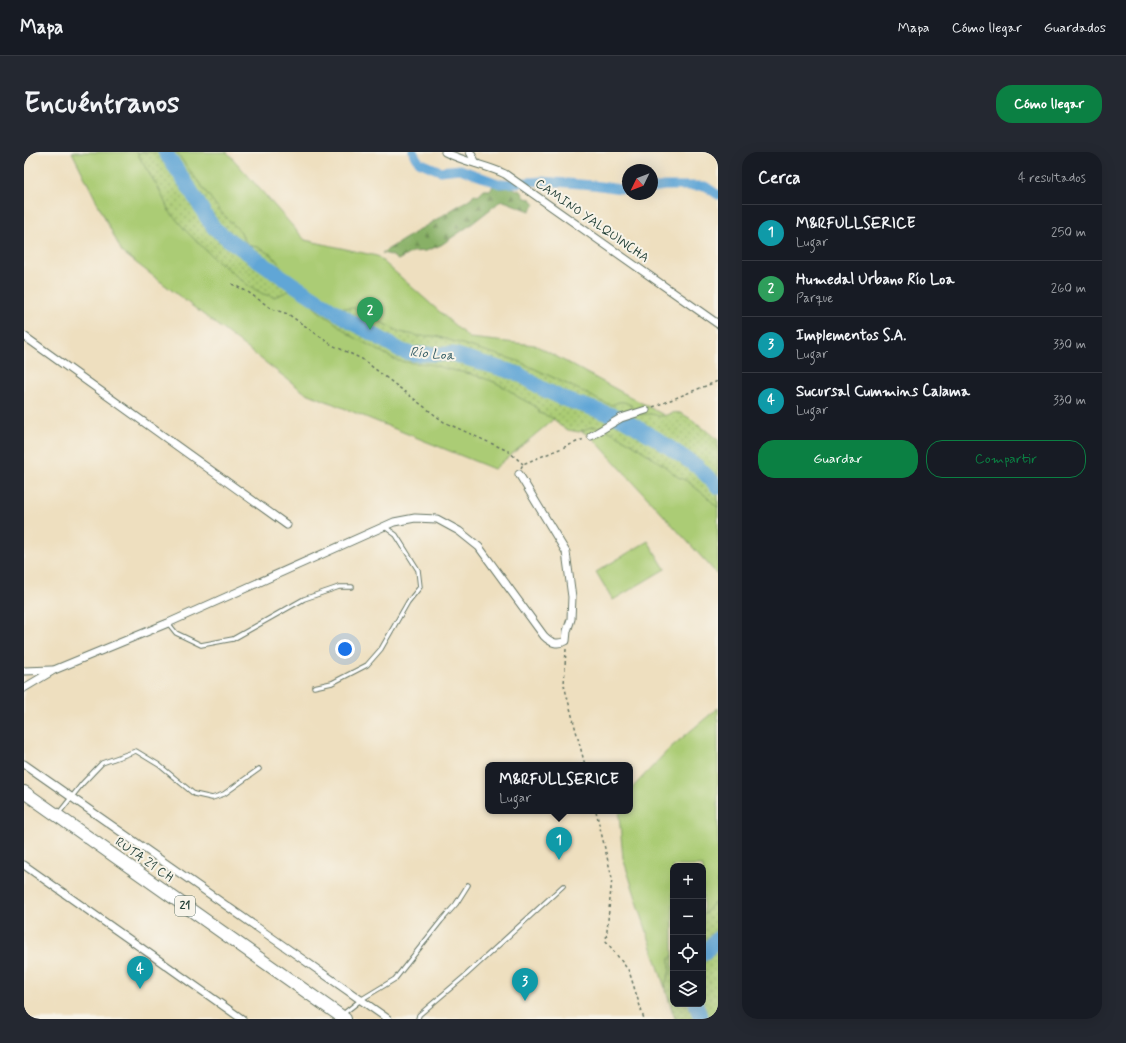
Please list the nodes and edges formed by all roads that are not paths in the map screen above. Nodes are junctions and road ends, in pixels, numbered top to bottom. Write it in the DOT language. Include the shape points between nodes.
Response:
graph roads {
  1 [pos="445,152"];
  2 [pos="470,152"];
  3 [pos="476,163"];
  4 [pos="718,324"];
  5 [pos="24,336"];
  6 [pos="646,410"];
  7 [pos="591,436"];
  8 [pos="519,474"];
  9 [pos="287,525"];
  10 [pos="384,527"];
  11 [pos="352,587"];
  12 [pos="168,623"];
  13 [pos="54,670"];
  14 [pos="24,671"];
  15 [pos="314,687"];
  16 [pos="24,688"];
  17 [pos="24,764"];
  18 [pos="259,769"];
  19 [pos="24,792"];
  20 [pos="72,797"];
  21 [pos="57,815"];
  22 [pos="24,864"];
  23 [pos="468,885"];
  24 [pos="563,886"];
  25 [pos="362,999"];
  26 [pos="343,1017"];
  27 [pos="242,1019"];
  28 [pos="388,1019"];
  29 [pos="418,1019"];
  1 -- 3 [label="street, CAMINO YALQUINCHA"];
  2 -- 3 [label="street"];
  3 -- 4 [label="street, CAMINO YALQUINCHA" via="505,174"];
  5 -- 9 [label="street"];
  6 -- 7 [label="street" via="620,418"];
  8 -- 10 [label="street" via="566,552 572,597 571,619 566,641 561,644 549,642 479,547 459,531 437,519 415,518 394,522"];
  10 -- 12 [label="street"];
  10 -- 15 [label="lane" via="396,535 418,570 420,587 408,602 381,649 367,665 332,683"];
  11 -- 12 [label="lane" via="339,587 304,599 233,640 201,645 176,633"];
  12 -- 13 [label="street"];
  13 -- 14 [label="street"];
  13 -- 16 [label="street"];
  17 -- 20 [label="street"];
  18 -- 20 [label="lane" via="224,794 212,798 194,794 159,765 136,751 102,763"];
  19 -- 21 [label="highway, RUTA 21 CH / 21"];
  20 -- 21 [label="lane"];
  20 -- 25 [label="street"];
  21 -- 26 [label="highway, RUTA 21 CH / 21"];
  22 -- 27 [label="street"];
  23 -- 25 [label="lane" via="456,904 395,979"];
  24 -- 29 [label="lane" via="419,1015"];
  25 -- 26 [label="lane"];
  25 -- 28 [label="street"];
}
